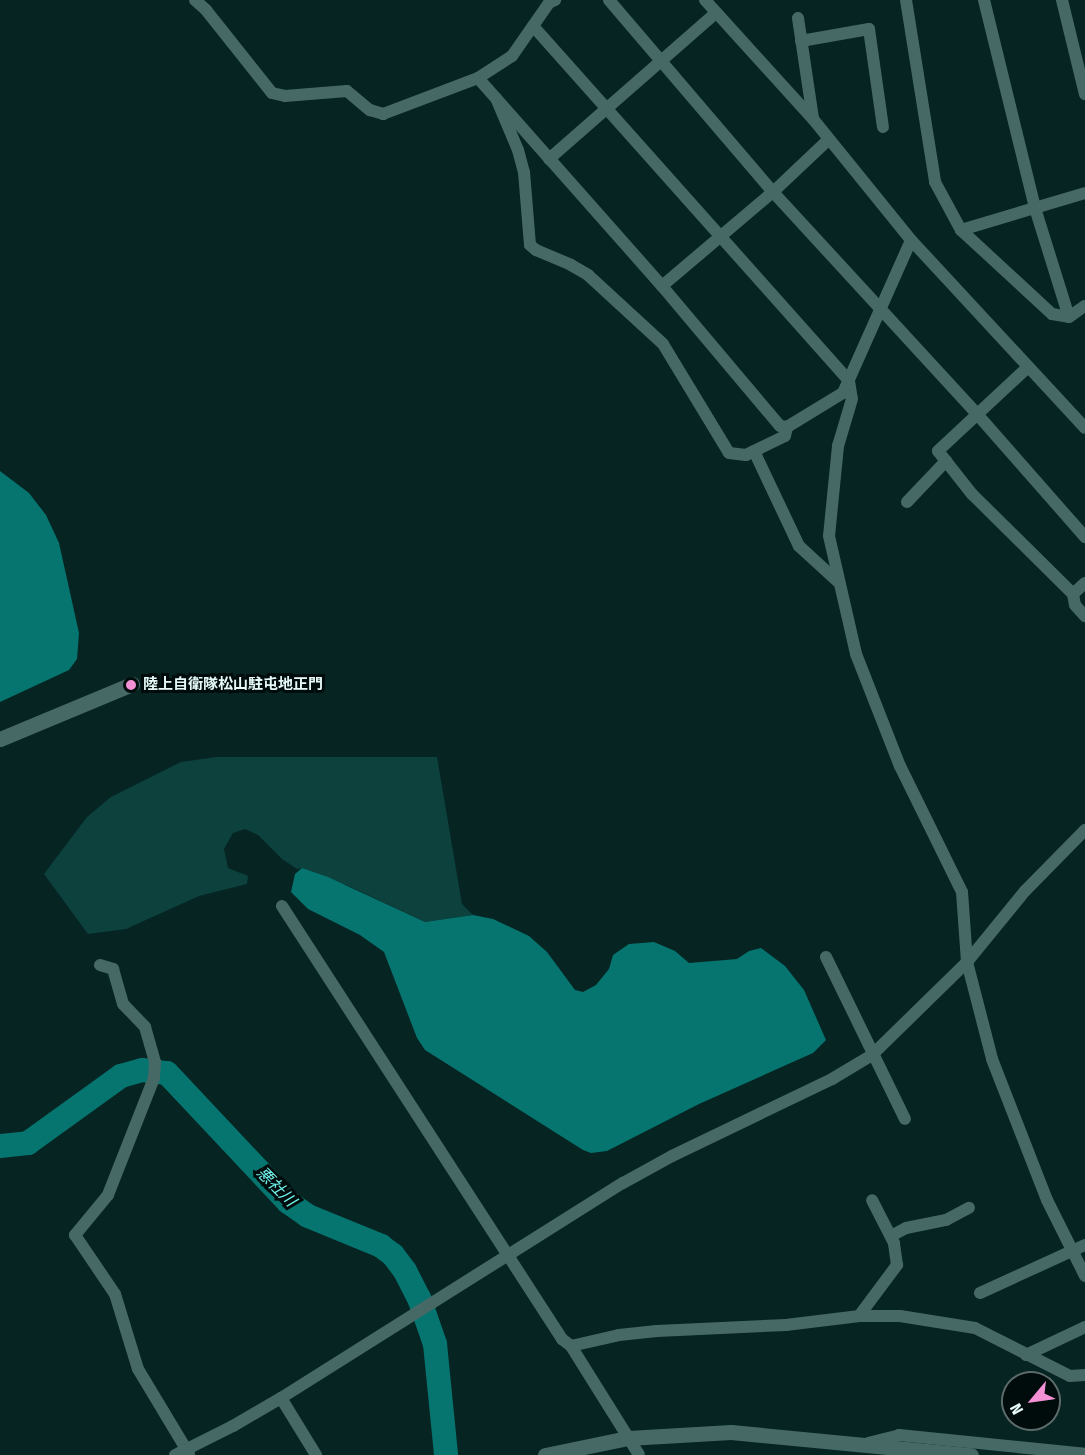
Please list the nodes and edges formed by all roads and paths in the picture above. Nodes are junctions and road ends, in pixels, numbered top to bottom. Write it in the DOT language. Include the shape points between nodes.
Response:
graph roads {
  1 [pos="195,0"];
  2 [pos="609,0"];
  3 [pos="705,0"];
  4 [pos="906,0"];
  5 [pos="984,0"];
  6 [pos="1062,0"];
  7 [pos="549,1"];
  8 [pos="716,13"];
  9 [pos="798,18"];
  10 [pos="533,26"];
  11 [pos="801,41"];
  12 [pos="661,61"];
  13 [pos="478,78"];
  14 [pos="1085,94"];
  15 [pos="496,98"];
  16 [pos="606,109"];
  17 [pos="813,119"];
  18 [pos="883,127"];
  19 [pos="829,139"];
  20 [pos="549,159"];
  21 [pos="773,192"];
  22 [pos="1085,193"];
  23 [pos="1035,208"];
  24 [pos="961,230"];
  25 [pos="719,238"];
  26 [pos="911,240"];
  27 [pos="662,286"];
  28 [pos="1085,306"];
  29 [pos="881,313"];
  30 [pos="1068,317"];
  31 [pos="1028,367"];
  32 [pos="849,381"];
  33 [pos="977,414"];
  34 [pos="787,427"];
  35 [pos="1085,428"];
  36 [pos="754,451"];
  37 [pos="946,461"];
  38 [pos="907,502"];
  39 [pos="1085,537"];
  40 [pos="837,582"];
  41 [pos="1085,583"];
  42 [pos="1073,594"];
  43 [pos="1085,616"];
  44 [pos="132,684"];
  45 [pos="0,739"];
  46 [pos="1085,830"];
  47 [pos="282,906"];
  48 [pos="825,957"];
  49 [pos="967,962"];
  50 [pos="100,965"];
  51 [pos="872,1055"];
  52 [pos="905,1119"];
  53 [pos="872,1200"];
  54 [pos="969,1208"];
  55 [pos="891,1236"];
  56 [pos="1079,1247"];
  57 [pos="508,1255"];
  58 [pos="1085,1276"];
  59 [pos="980,1293"];
  60 [pos="859,1316"];
  61 [pos="1085,1327"];
  62 [pos="571,1346"];
  63 [pos="1026,1354"];
  64 [pos="1085,1375"];
  65 [pos="280,1398"];
  66 [pos="628,1438"];
  67 [pos="861,1444"];
  68 [pos="183,1453"];
  69 [pos="1085,1454"];
  70 [pos="316,1455"];
  71 [pos="545,1455"];
  72 [pos="639,1455"];
  73 [pos="884,1455"];
  74 [pos="971,1455"];
  1 -- 13 [label="street" via="272,93 285,96 347,91 370,110 383,114"];
  2 -- 12 [label="street"];
  3 -- 8 [label="street"];
  4 -- 24 [label="street" via="934,182"];
  5 -- 23 [label="street"];
  6 -- 14 [label="street"];
  7 -- 10 [label="street"];
  8 -- 12 [label="street"];
  8 -- 17 [label="street"];
  9 -- 11 [label="street"];
  10 -- 13 [label="street" via="512,56"];
  10 -- 16 [label="street"];
  11 -- 17 [label="street"];
  11 -- 18 [label="street" via="868,29"];
  12 -- 16 [label="street"];
  12 -- 21 [label="street"];
  13 -- 15 [label="street"];
  15 -- 20 [label="street"];
  15 -- 36 [label="street" via="524,172 530,244 588,275 663,344 729,453 746,455"];
  16 -- 20 [label="street"];
  16 -- 25 [label="street"];
  17 -- 19 [label="street"];
  19 -- 21 [label="street"];
  19 -- 26 [label="street"];
  20 -- 27 [label="street"];
  21 -- 25 [label="street"];
  21 -- 29 [label="street"];
  22 -- 23 [label="street"];
  23 -- 24 [label="street"];
  23 -- 30 [label="street"];
  24 -- 30 [label="street" via="1052,314"];
  25 -- 27 [label="street"];
  25 -- 32 [label="street"];
  26 -- 29 [label="street"];
  26 -- 31 [label="street"];
  27 -- 34 [label="street" via="780,426"];
  28 -- 30 [label="street"];
  29 -- 32 [label="street"];
  29 -- 33 [label="street"];
  31 -- 33 [label="street"];
  31 -- 35 [label="street"];
  32 -- 34 [label="street" via="843,393"];
  32 -- 40 [label="street" via="852,399 838,446 829,536"];
  33 -- 37 [label="street" via="938,451"];
  33 -- 39 [label="street"];
  34 -- 36 [label="street" via="785,436"];
  36 -- 40 [label="street" via="799,546"];
  37 -- 38 [label="street"];
  37 -- 42 [label="street" via="972,494"];
  40 -- 49 [label="street" via="856,654 900,765 962,892"];
  41 -- 42 [label="street"];
  42 -- 43 [label="street" via="1075,605"];
  44 -- 45 [label="street"];
  46 -- 49 [label="street" via="1025,891"];
  47 -- 57 [label="street"];
  48 -- 51 [label="street"];
  49 -- 51 [label="street"];
  49 -- 56 [label="street" via="992,1059 1047,1200"];
  50 -- 68 [label="street" via="112,969 123,1004 145,1028 155,1062 153,1078 108,1195 75,1235 116,1294 138,1369"];
  51 -- 52 [label="street"];
  51 -- 57 [label="street" via="832,1079 672,1156"];
  53 -- 55 [label="street"];
  54 -- 55 [label="street" via="946,1221 906,1228"];
  55 -- 60 [label="street" via="897,1265"];
  56 -- 58 [label="street"];
  56 -- 59 [label="street"];
  57 -- 62 [label="street" via="562,1339"];
  57 -- 65 [label="street"];
  60 -- 62 [label="street" via="786,1325 647,1332"];
  60 -- 63 [label="street" via="900,1316 975,1328"];
  61 -- 63 [label="street"];
  62 -- 66 [label="street"];
  63 -- 64 [label="street" via="1070,1376"];
  65 -- 68 [label="street"];
  65 -- 70 [label="street"];
  66 -- 67 [label="street" via="731,1432"];
  66 -- 71 [label="street"];
  66 -- 72 [label="street"];
  67 -- 69 [label="street" via="899,1435"];
  67 -- 73 [label="street"];
  67 -- 74 [label="street"];
}
